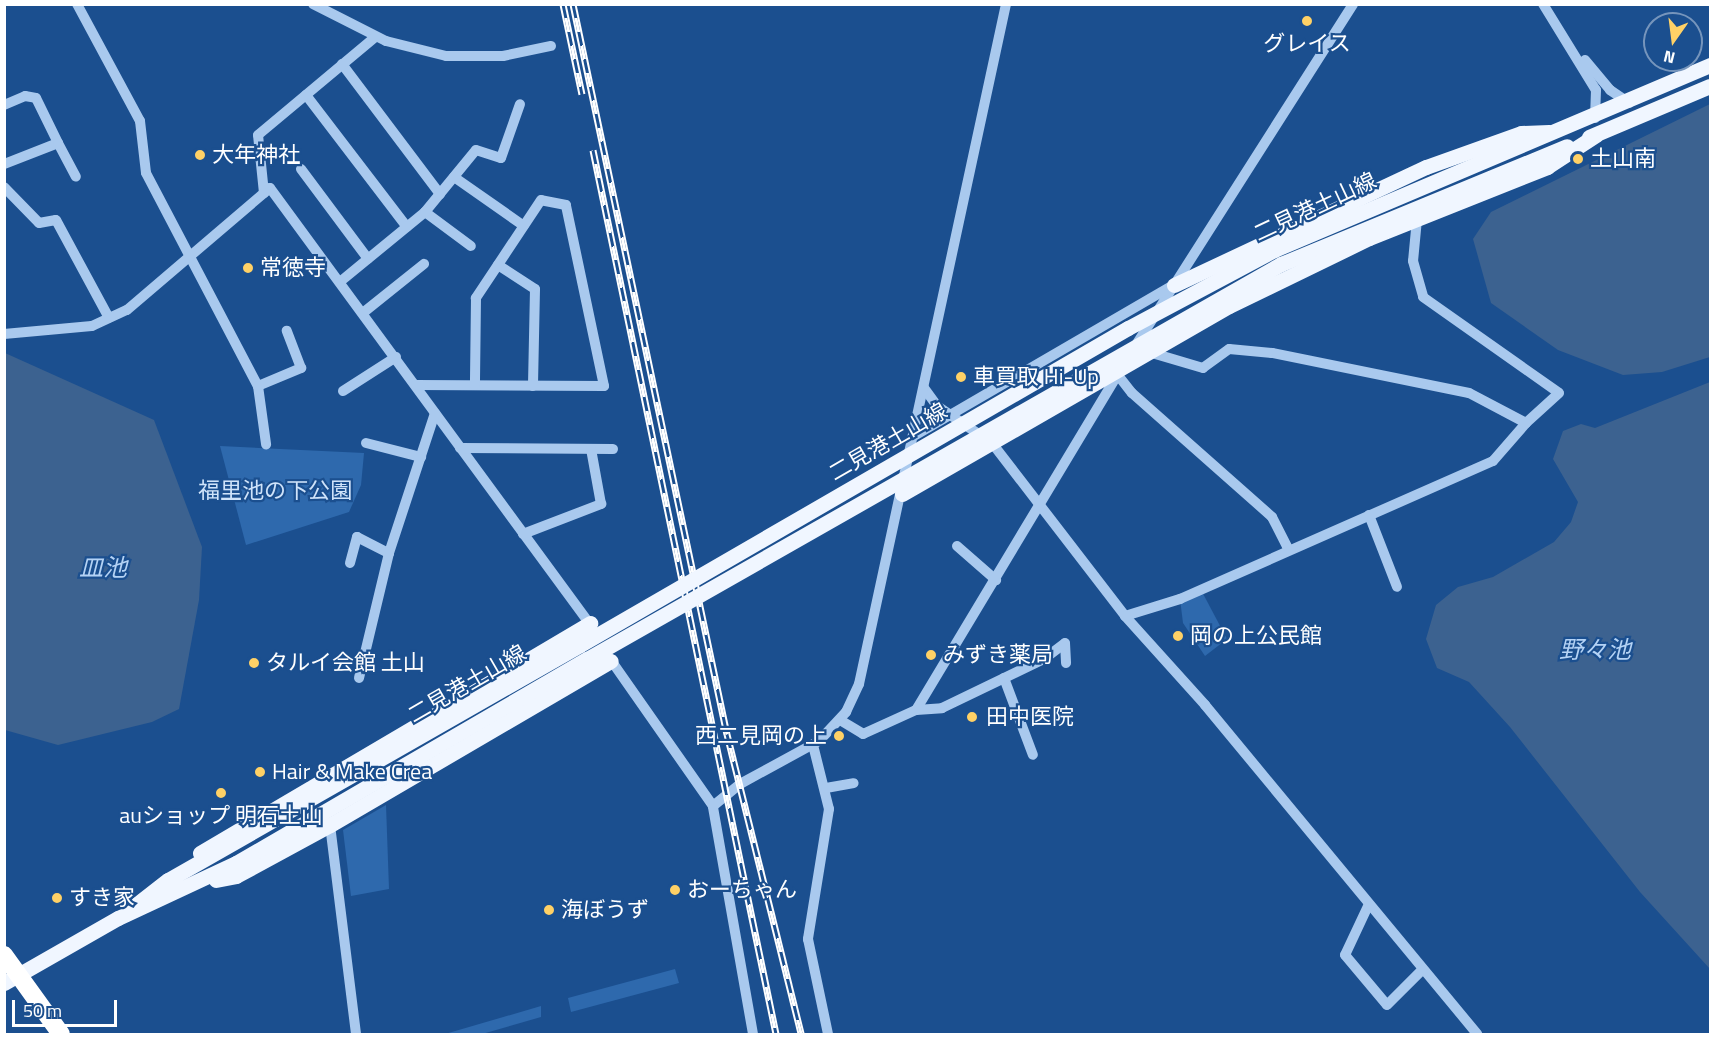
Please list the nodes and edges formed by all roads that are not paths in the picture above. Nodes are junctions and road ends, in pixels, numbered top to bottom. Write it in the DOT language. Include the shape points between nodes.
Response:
graph roads {
  1 [pos="77,4"];
  2 [pos="313,4"];
  3 [pos="1006,4"];
  4 [pos="1353,4"];
  5 [pos="1543,4"];
  6 [pos="1566,36"];
  7 [pos="375,37"];
  8 [pos="551,46"];
  9 [pos="342,64"];
  10 [pos="1710,65"];
  11 [pos="1710,86"];
  12 [pos="306,95"];
  13 [pos="1629,103"];
  14 [pos="520,104"];
  15 [pos="4,105"];
  16 [pos="1595,118"];
  17 [pos="1563,131"];
  18 [pos="1596,135"];
  19 [pos="58,144"];
  20 [pos="4,164"];
  21 [pos="301,169"];
  22 [pos="76,177"];
  23 [pos="454,177"];
  24 [pos="4,187"];
  25 [pos="264,193"];
  26 [pos="440,194"];
  27 [pos="425,212"];
  28 [pos="1417,219"];
  29 [pos="524,226"];
  30 [pos="406,227"];
  31 [pos="471,246"];
  32 [pos="187,257"];
  33 [pos="1278,257"];
  34 [pos="369,259"];
  35 [pos="424,264"];
  36 [pos="498,265"];
  37 [pos="341,281"];
  38 [pos="1174,285"];
  39 [pos="364,312"];
  40 [pos="109,318"];
  41 [pos="287,331"];
  42 [pos="4,334"];
  43 [pos="1149,352"];
  44 [pos="396,357"];
  45 [pos="1119,371"];
  46 [pos="416,385"];
  47 [pos="475,385"];
  48 [pos="258,386"];
  49 [pos="533,386"];
  50 [pos="924,388"];
  51 [pos="343,391"];
  52 [pos="435,413"];
  53 [pos="954,413"];
  54 [pos="1526,423"];
  55 [pos="914,436"];
  56 [pos="366,443"];
  57 [pos="992,443"];
  58 [pos="266,444"];
  59 [pos="460,448"];
  60 [pos="591,449"];
  61 [pos="614,449"];
  62 [pos="421,457"];
  63 [pos="902,494"];
  64 [pos="1041,503"];
  65 [pos="1369,515"];
  66 [pos="524,534"];
  67 [pos="957,546"];
  68 [pos="1288,550"];
  69 [pos="389,553"];
  70 [pos="350,563"];
  71 [pos="996,580"];
  72 [pos="1397,587"];
  73 [pos="1125,616"];
  74 [pos="590,623"];
  75 [pos="583,652"];
  76 [pos="611,661"];
  77 [pos="1066,663"];
  78 [pos="359,678"];
  79 [pos="1004,678"];
  80 [pos="916,710"];
  81 [pos="840,720"];
  82 [pos="813,745"];
  83 [pos="1033,755"];
  84 [pos="854,783"];
  85 [pos="826,788"];
  86 [pos="713,806"];
  87 [pos="330,825"];
  88 [pos="168,880"];
  89 [pos="194,886"];
  90 [pos="1368,906"];
  91 [pos="118,918"];
  92 [pos="4,955"];
  93 [pos="1422,970"];
  94 [pos="12,979"];
  95 [pos="61,1035"];
  96 [pos="356,1035"];
  97 [pos="753,1035"];
  98 [pos="828,1035"];
  99 [pos="1476,1035"];
  1 -- 32 [label="street" via="140,120 146,173"];
  2 -- 7 [label="street"];
  3 -- 50 [label="street"];
  4 -- 38 [label="street"];
  5 -- 6 [label="street"];
  6 -- 13 [label="street" via="1610,90"];
  6 -- 16 [label="street" via="1596,90"];
  7 -- 8 [label="street" via="446,56 503,56"];
  7 -- 9 [label="street"];
  9 -- 12 [label="street"];
  9 -- 26 [label="street"];
  10 -- 13 [label="main road, 二見港土山線"];
  11 -- 18 [label="main road, 二見港土山線"];
  12 -- 25 [label="street" via="258,135"];
  12 -- 30 [label="street"];
  13 -- 16 [label="main road, 二見港土山線"];
  14 -- 23 [label="street" via="501,158 476,150"];
  15 -- 19 [label="street" via="25,96 36,98"];
  16 -- 17 [label="main road, 二見港土山線"];
  17 -- 33 [label="main road, 二見港土山線" via="1392,197"];
  17 -- 38 [label="main road" via="1521,133 1426,167"];
  18 -- 28 [label="main road" via="1547,167"];
  18 -- 33 [label="main road, 二見港土山線"];
  19 -- 20 [label="street"];
  19 -- 22 [label="street"];
  21 -- 34 [label="street"];
  23 -- 26 [label="street"];
  23 -- 29 [label="street"];
  24 -- 40 [label="street" via="39,223 56,220"];
  25 -- 32 [label="street"];
  25 -- 37 [label="street" via="270,188"];
  26 -- 27 [label="street"];
  27 -- 30 [label="street"];
  27 -- 31 [label="street"];
  28 -- 43 [label="main road" via="1229,306"];
  28 -- 54 [label="street" via="1413,261 1423,297 1559,393"];
  29 -- 36 [label="street"];
  29 -- 49 [label="street" via="541,200 566,205 604,386"];
  30 -- 34 [label="street"];
  32 -- 40 [label="street" via="176,273"];
  32 -- 48 [label="street"];
  33 -- 75 [label="main road, 二見港土山線, bridge"];
  34 -- 37 [label="street"];
  35 -- 39 [label="street"];
  36 -- 47 [label="street" via="476,298"];
  36 -- 49 [label="street" via="535,289"];
  37 -- 39 [label="street"];
  38 -- 45 [label="street"];
  38 -- 53 [label="street"];
  39 -- 44 [label="street"];
  40 -- 42 [label="street" via="92,326"];
  41 -- 48 [label="street" via="301,368"];
  43 -- 45 [label="main road"];
  43 -- 54 [label="street" via="1203,368 1229,348 1272,353 1469,393"];
  44 -- 46 [label="street"];
  44 -- 51 [label="street"];
  45 -- 57 [label="main road"];
  45 -- 64 [label="street"];
  45 -- 68 [label="street" via="1132,393 1272,517"];
  46 -- 47 [label="street"];
  46 -- 52 [label="street"];
  47 -- 49 [label="street"];
  48 -- 58 [label="street"];
  50 -- 53 [label="street" via="937,406"];
  50 -- 55 [label="street"];
  52 -- 59 [label="street"];
  52 -- 62 [label="street"];
  53 -- 55 [label="street"];
  53 -- 57 [label="street"];
  54 -- 65 [label="street" via="1493,462"];
  55 -- 63 [label="street"];
  56 -- 62 [label="street"];
  57 -- 63 [label="main road"];
  57 -- 64 [label="street"];
  59 -- 60 [label="street"];
  59 -- 66 [label="street"];
  60 -- 61 [label="street"];
  60 -- 66 [label="street" via="601,504"];
  62 -- 69 [label="street"];
  63 -- 81 [label="street" via="865,668"];
  64 -- 71 [label="street"];
  64 -- 73 [label="street"];
  65 -- 68 [label="street"];
  65 -- 72 [label="street"];
  66 -- 74 [label="street"];
  67 -- 71 [label="street"];
  68 -- 73 [label="street" via="1180,599"];
  69 -- 70 [label="street" via="357,537"];
  69 -- 78 [label="street"];
  71 -- 80 [label="street"];
  73 -- 90 [label="street" via="1205,705"];
  74 -- 76 [label="street"];
  74 -- 88 [label="main road" via="233,830"];
  75 -- 88 [label="main road, 二見港土山線"];
  75 -- 89 [label="main road, 二見港土山線"];
  76 -- 86 [label="street"];
  76 -- 87 [label="main road"];
  77 -- 79 [label="street" via="1065,643"];
  79 -- 80 [label="street" via="942,708"];
  79 -- 83 [label="street"];
  80 -- 81 [label="street" via="863,734"];
  81 -- 82 [label="street"];
  82 -- 85 [label="street"];
  82 -- 86 [label="street" via="747,779"];
  84 -- 85 [label="street"];
  85 -- 98 [label="street" via="829,821 808,919"];
  86 -- 97 [label="street"];
  87 -- 89 [label="main road" via="236,876"];
  87 -- 96 [label="street"];
  88 -- 91 [label="main road, 二見港土山線"];
  89 -- 91 [label="main road, 二見港土山線"];
  90 -- 93 [label="street"];
  90 -- 93 [label="street" via="1345,955 1387,1005"];
  91 -- 94 [label="main road, 二見港土山線"];
  92 -- 94 [label="highway"];
  93 -- 99 [label="street"];
  94 -- 95 [label="highway"];
}
